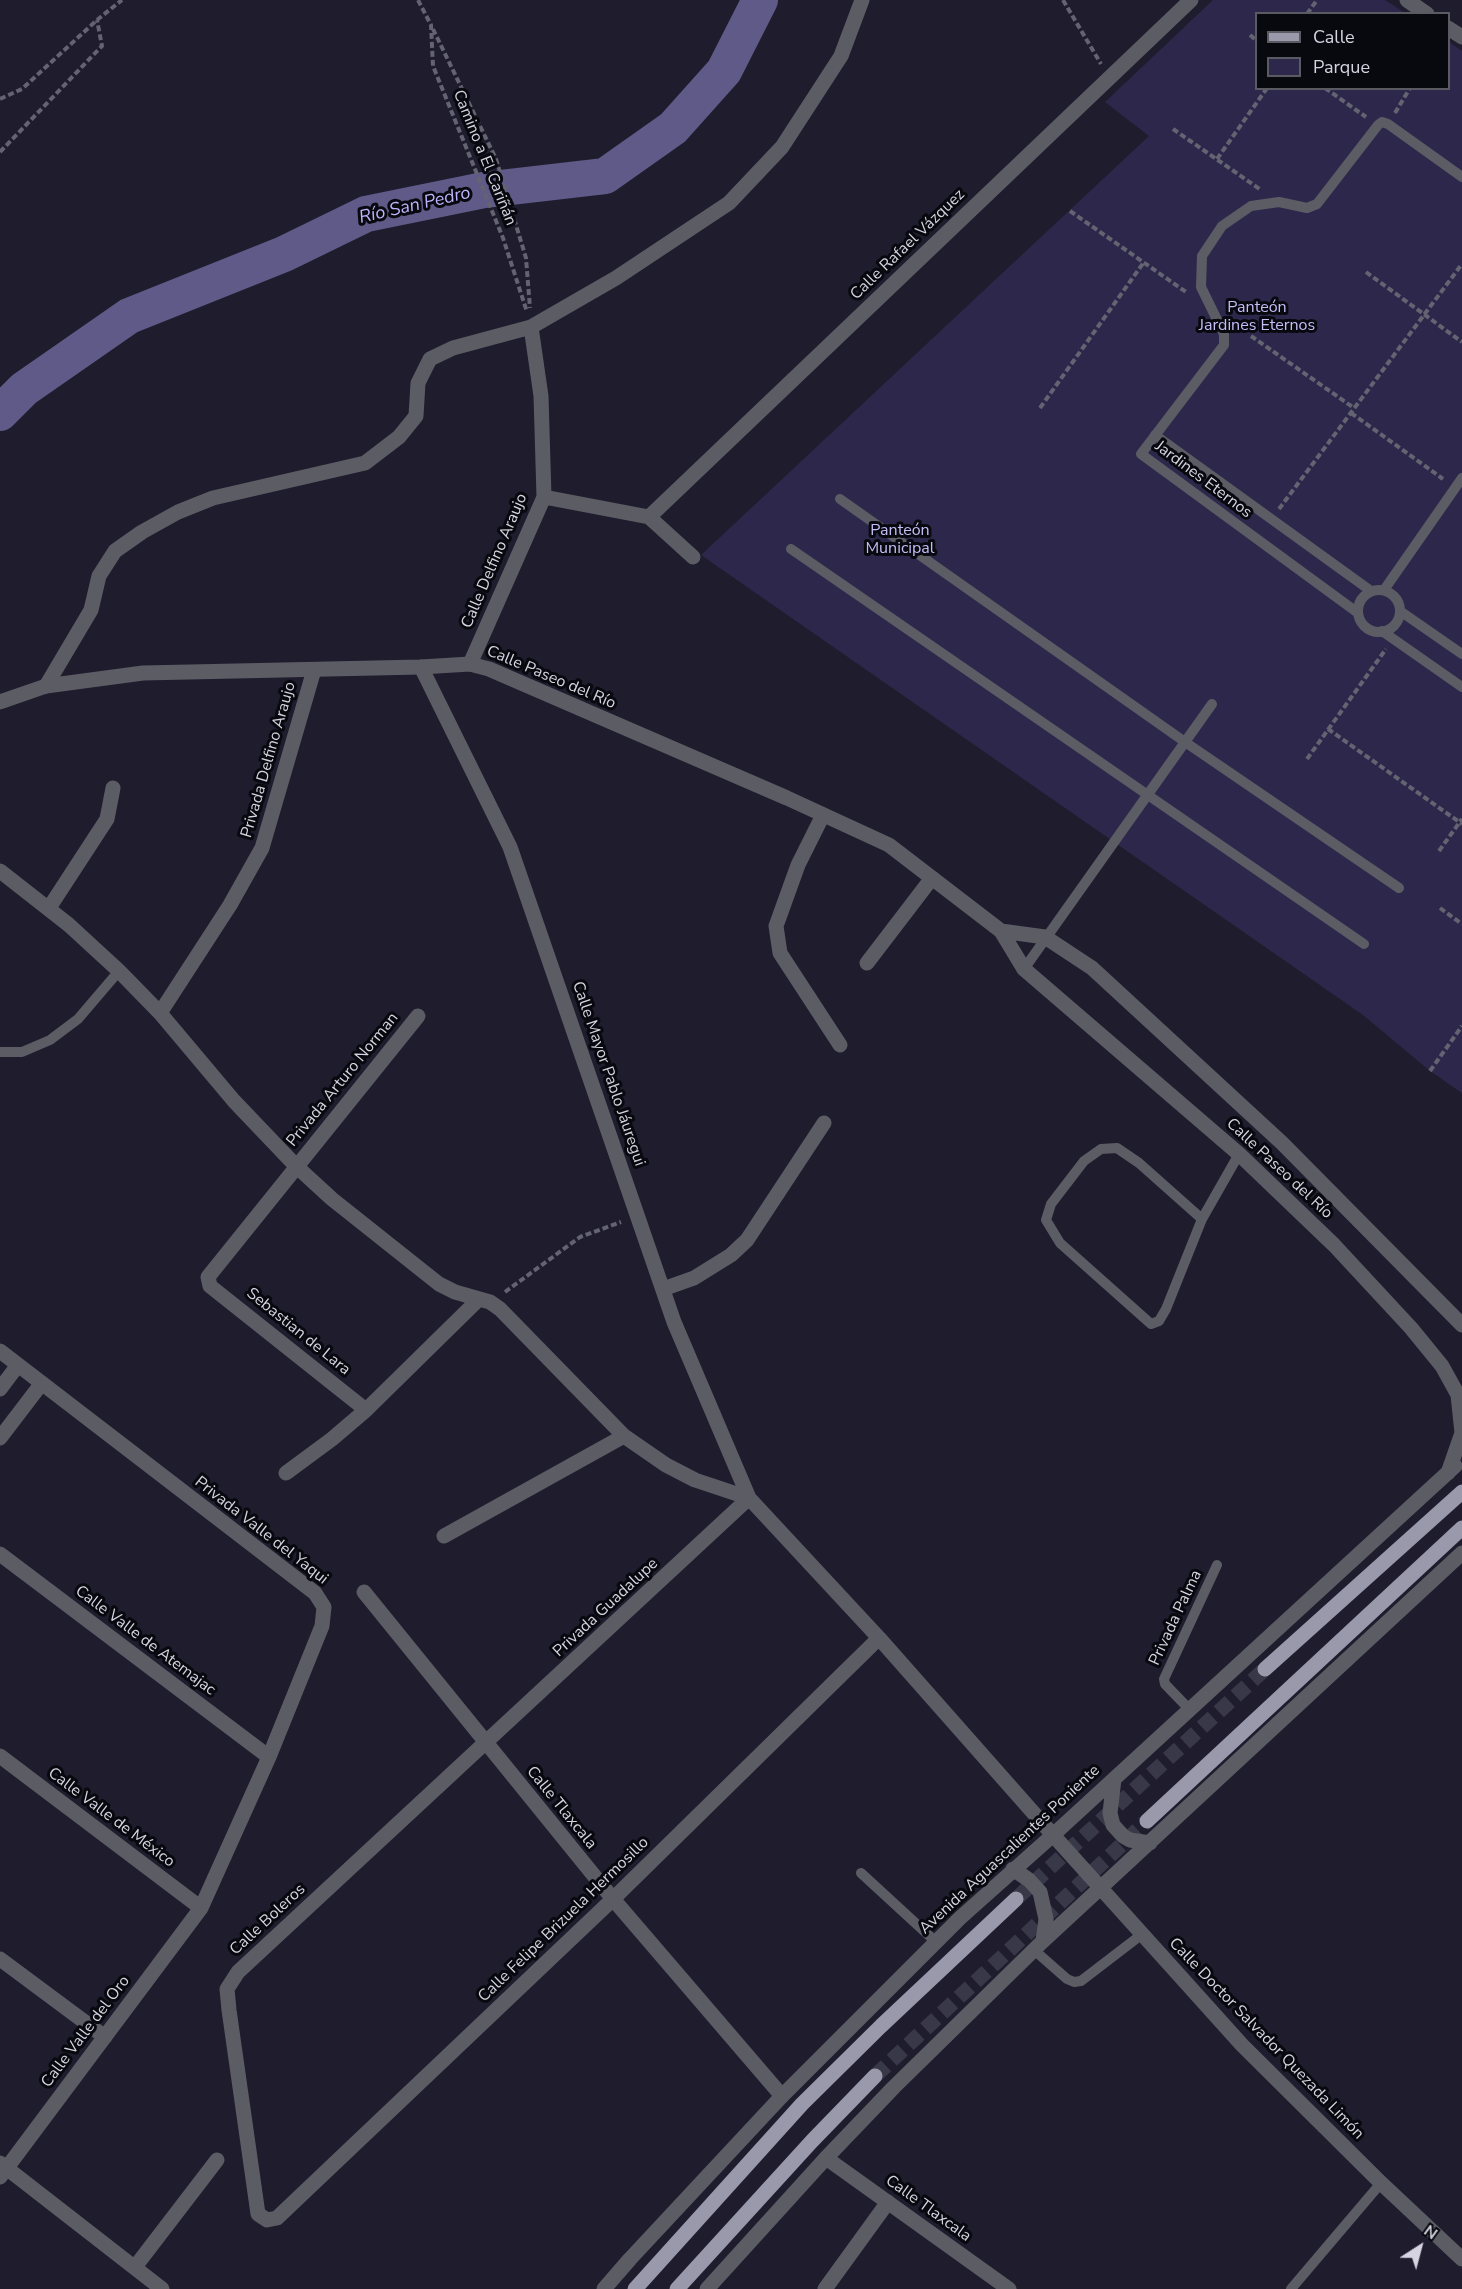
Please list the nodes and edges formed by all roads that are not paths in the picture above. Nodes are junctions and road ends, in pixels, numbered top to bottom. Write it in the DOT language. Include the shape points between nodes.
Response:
graph roads {
  1 [pos="862,0"];
  2 [pos="1191,0"];
  3 [pos="1407,0"];
  4 [pos="1424,12"];
  5 [pos="1462,177"];
  6 [pos="531,327"];
  7 [pos="1155,435"];
  8 [pos="1462,478"];
  9 [pos="544,497"];
  10 [pos="840,499"];
  11 [pos="649,517"];
  12 [pos="791,549"];
  13 [pos="693,557"];
  14 [pos="1384,590"];
  15 [pos="1371,591"];
  16 [pos="1400,611"];
  17 [pos="1358,612"];
  18 [pos="1382,631"];
  19 [pos="1462,654"];
  20 [pos="470,664"];
  21 [pos="421,667"];
  22 [pos="314,670"];
  23 [pos="46,686"];
  24 [pos="1462,687"];
  25 [pos="0,702"];
  26 [pos="1212,704"];
  27 [pos="1185,742"];
  28 [pos="113,788"];
  29 [pos="1149,794"];
  30 [pos="823,815"];
  31 [pos="0,871"];
  32 [pos="932,878"];
  33 [pos="1399,888"];
  34 [pos="49,908"];
  35 [pos="1000,931"];
  36 [pos="1045,937"];
  37 [pos="1364,944"];
  38 [pos="867,963"];
  39 [pos="1024,969"];
  40 [pos="118,971"];
  41 [pos="160,1013"];
  42 [pos="418,1016"];
  43 [pos="840,1046"];
  44 [pos="0,1052"];
  45 [pos="824,1123"];
  46 [pos="1239,1154"];
  47 [pos="296,1166"];
  48 [pos="1202,1219"];
  49 [pos="208,1282"];
  50 [pos="663,1289"];
  51 [pos="484,1301"];
  52 [pos="1462,1324"];
  53 [pos="0,1351"];
  54 [pos="18,1365"];
  55 [pos="42,1383"];
  56 [pos="0,1389"];
  57 [pos="366,1410"];
  58 [pos="624,1436"];
  59 [pos="0,1438"];
  60 [pos="1462,1460"];
  61 [pos="286,1473"];
  62 [pos="1448,1473"];
  63 [pos="1462,1492"];
  64 [pos="749,1498"];
  65 [pos="1462,1528"];
  66 [pos="444,1536"];
  67 [pos="1462,1553"];
  68 [pos="0,1554"];
  69 [pos="1217,1565"];
  70 [pos="364,1592"];
  71 [pos="879,1638"];
  72 [pos="1265,1669"];
  73 [pos="1190,1710"];
  74 [pos="486,1744"];
  75 [pos="0,1756"];
  76 [pos="269,1757"];
  77 [pos="1114,1779"];
  78 [pos="1147,1821"];
  79 [pos="1053,1835"];
  80 [pos="1150,1843"];
  81 [pos="1013,1869"];
  82 [pos="861,1873"];
  83 [pos="1100,1889"];
  84 [pos="613,1899"];
  85 [pos="1016,1899"];
  86 [pos="201,1908"];
  87 [pos="1141,1935"];
  88 [pos="936,1941"];
  89 [pos="1039,1946"];
  90 [pos="0,1959"];
  91 [pos="105,2037"];
  92 [pos="875,2076"];
  93 [pos="782,2096"];
  94 [pos="826,2158"];
  95 [pos="217,2160"];
  96 [pos="2,2169"];
  97 [pos="1381,2183"];
  98 [pos="888,2202"];
  99 [pos="267,2220"];
  100 [pos="1462,2259"];
  101 [pos="135,2267"];
  102 [pos="162,2289"];
  103 [pos="604,2289"];
  104 [pos="635,2289"];
  105 [pos="677,2289"];
  106 [pos="707,2289"];
  107 [pos="825,2289"];
  108 [pos="1009,2289"];
  109 [pos="1291,2289"];
  1 -- 6 [label="street" via="841,56 794,129 729,203 616,278"];
  2 -- 11 [label="street, Calle Rafael Vázquez"];
  3 -- 4 [label="street"];
  5 -- 7 [label="lane, Jardines Eternos" via="1383,124 1317,204 1307,208 1279,202 1251,206 1222,226 1202,255 1201,287 1224,334 1224,345"];
  6 -- 9 [label="street, Calle Delfino Araujo" via="541,396"];
  6 -- 23 [label="street" via="453,348 430,359 418,383 416,416 399,437 365,463 213,498 178,512 116,551 99,576 91,610"];
  7 -- 15 [label="lane"];
  7 -- 17 [label="lane, Jardines Eternos" via="1141,454"];
  8 -- 14 [label="lane"];
  9 -- 11 [label="street"];
  9 -- 20 [label="street, Calle Delfino Araujo"];
  10 -- 27 [label="lane"];
  11 -- 13 [label="street"];
  12 -- 29 [label="lane"];
  14 -- 15 [label="lane"];
  14 -- 16 [label="lane" via="1395,598"];
  15 -- 17 [label="lane" via="1361,600"];
  16 -- 18 [label="lane" via="1395,624"];
  16 -- 19 [label="lane"];
  17 -- 18 [label="lane" via="1368,629"];
  18 -- 24 [label="lane"];
  20 -- 21 [label="street, Calle Paseo del Río"];
  20 -- 30 [label="street, Calle Paseo del Río"];
  21 -- 22 [label="street, Calle Paseo del Río"];
  21 -- 50 [label="street, Calle Mayor Pablo Jáuregui" via="510,847"];
  22 -- 23 [label="street, Calle Paseo del Río" via="143,673"];
  22 -- 41 [label="street, Privada Delfino Araujo" via="262,848"];
  23 -- 25 [label="street, Calle Paseo del Río"];
  26 -- 27 [label="lane"];
  27 -- 29 [label="lane"];
  27 -- 33 [label="lane"];
  28 -- 34 [label="street" via="107,819"];
  29 -- 36 [label="lane"];
  29 -- 37 [label="lane"];
  30 -- 32 [label="street, Calle Paseo del Río" via="889,845"];
  30 -- 43 [label="street" via="798,865 776,926 780,953"];
  31 -- 34 [label="street"];
  32 -- 35 [label="street, Calle Paseo del Río"];
  32 -- 38 [label="street"];
  34 -- 40 [label="street"];
  35 -- 36 [label="street, Calle Paseo del Río"];
  35 -- 39 [label="street, Calle Paseo del Río"];
  36 -- 39 [label="lane"];
  36 -- 52 [label="street, Calle Paseo del Río" via="1092,968 1264,1126"];
  39 -- 46 [label="street, Calle Paseo del Río"];
  40 -- 41 [label="street"];
  40 -- 44 [label="lane" via="78,1019 50,1040 22,1052"];
  41 -- 47 [label="street" via="234,1101"];
  42 -- 47 [label="street, Privada Arturo Norman"];
  45 -- 50 [label="street" via="747,1240 694,1278"];
  46 -- 48 [label="lane"];
  46 -- 62 [label="street, Calle Paseo del Río" via="1334,1245 1442,1366 1458,1395 1462,1433"];
  47 -- 49 [label="street, Privada Arturo Norman" via="208,1277"];
  47 -- 51 [label="street" via="440,1284"];
  48 -- 48 [label="lane" via="1166,1309 1159,1321 1151,1324 1060,1243 1046,1220 1051,1204 1084,1161 1101,1149 1117,1148"];
  49 -- 57 [label="street, Sebastian de Lara"];
  50 -- 64 [label="street, Calle Mayor Pablo Jáuregui"];
  51 -- 57 [label="street"];
  51 -- 58 [label="street" via="500,1309"];
  53 -- 54 [label="street, Privada Valle del Yaqui"];
  54 -- 55 [label="street, Privada Valle del Yaqui"];
  54 -- 56 [label="street"];
  55 -- 59 [label="street"];
  55 -- 76 [label="street, Privada Valle del Yaqui" via="315,1593 324,1606 322,1626"];
  57 -- 61 [label="street"];
  58 -- 64 [label="street" via="695,1480"];
  58 -- 66 [label="street"];
  60 -- 62 [label="street, Avenida Aguascalientes Poniente"];
  62 -- 73 [label="street, Avenida Aguascalientes Poniente"];
  63 -- 72 [label="main road"];
  64 -- 71 [label="street, Calle Doctor Salvador Quezada Limón"];
  64 -- 74 [label="street, Privada Guadalupe"];
  65 -- 78 [label="main road"];
  67 -- 80 [label="street"];
  68 -- 76 [label="street, Calle Valle de Atemajac"];
  69 -- 73 [label="lane, Privada Palma" via="1164,1679"];
  70 -- 74 [label="street, Calle Tlaxcala"];
  71 -- 79 [label="street, Calle Doctor Salvador Quezada Limón"];
  71 -- 84 [label="street, Calle Felipe Brizuela Hermosillo"];
  73 -- 77 [label="street, Avenida Aguascalientes Poniente"];
  74 -- 84 [label="street, Calle Tlaxcala"];
  74 -- 99 [label="street, Calle Boleros" via="238,1972 228,1989 258,2214"];
  75 -- 86 [label="street, Calle Valle de México"];
  76 -- 86 [label="street, Privada Valle del Yaqui"];
  77 -- 79 [label="street, Avenida Aguascalientes Poniente"];
  77 -- 80 [label="street" via="1110,1813 1113,1825 1130,1840"];
  79 -- 81 [label="street, Avenida Aguascalientes Poniente"];
  79 -- 83 [label="street, Calle Doctor Salvador Quezada Limón"];
  80 -- 83 [label="street"];
  81 -- 88 [label="street, Avenida Aguascalientes Poniente"];
  81 -- 89 [label="street" via="1040,1892 1046,1919"];
  82 -- 88 [label="lane"];
  83 -- 87 [label="street, Calle Doctor Salvador Quezada Limón"];
  83 -- 89 [label="street"];
  84 -- 93 [label="street, Calle Tlaxcala"];
  84 -- 99 [label="street, Calle Felipe Brizuela Hermosillo" via="277,2218"];
  85 -- 104 [label="main road" via="802,2104"];
  86 -- 91 [label="street, Calle Valle del Oro"];
  87 -- 89 [label="lane" via="1081,1981 1074,1982"];
  87 -- 97 [label="street, Calle Doctor Salvador Quezada Limón" via="1242,2045"];
  88 -- 93 [label="street, Avenida Aguascalientes Poniente"];
  89 -- 94 [label="street"];
  90 -- 91 [label="street"];
  91 -- 96 [label="street, Calle Valle del Oro"];
  92 -- 105 [label="main road"];
  93 -- 103 [label="street, Avenida Aguascalientes Poniente"];
  94 -- 98 [label="street, Calle Tlaxcala"];
  94 -- 106 [label="street"];
  95 -- 101 [label="street"];
  96 -- 101 [label="street"];
  97 -- 100 [label="street, Calle Doctor Salvador Quezada Limón"];
  97 -- 109 [label="lane"];
  98 -- 107 [label="street"];
  98 -- 108 [label="street, Calle Tlaxcala"];
  101 -- 102 [label="street"];
}
